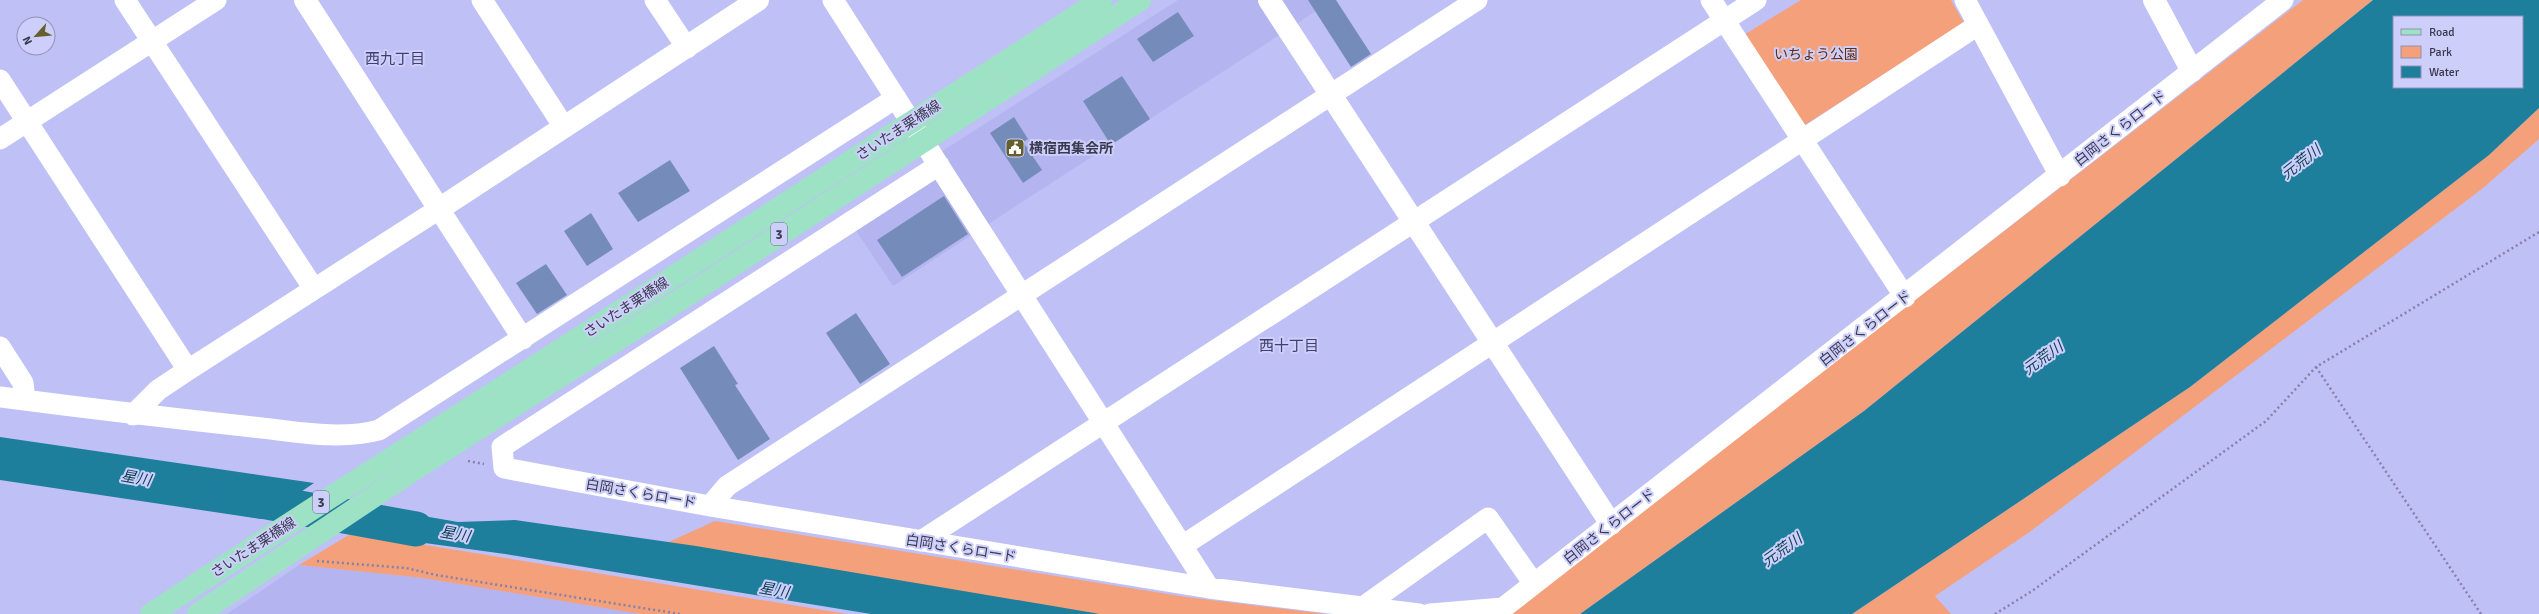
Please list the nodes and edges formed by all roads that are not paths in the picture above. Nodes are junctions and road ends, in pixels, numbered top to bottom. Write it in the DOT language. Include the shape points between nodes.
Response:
graph roads {
  1 [pos="125,0"];
  2 [pos="216,0"];
  3 [pos="305,0"];
  4 [pos="482,0"];
  5 [pos="655,0"];
  6 [pos="758,0"];
  7 [pos="833,0"];
  8 [pos="1101,0"];
  9 [pos="1140,0"];
  10 [pos="1269,0"];
  11 [pos="1477,0"];
  12 [pos="1712,0"];
  13 [pos="1756,0"];
  14 [pos="1965,0"];
  15 [pos="2154,0"];
  16 [pos="2283,0"];
  17 [pos="1725,20"];
  18 [pos="1978,25"];
  19 [pos="153,41"];
  20 [pos="687,48"];
  21 [pos="2192,71"];
  22 [pos="0,80"];
  23 [pos="1331,93"];
  24 [pos="896,98"];
  25 [pos="910,121"];
  26 [pos="26,122"];
  27 [pos="564,127"];
  28 [pos="0,139"];
  29 [pos="923,140"];
  30 [pos="1803,140"];
  31 [pos="939,165"];
  32 [pos="2060,176"];
  33 [pos="439,209"];
  34 [pos="1414,222"];
  35 [pos="314,289"];
  36 [pos="1022,295"];
  37 [pos="1905,297"];
  38 [pos="522,339"];
  39 [pos="1492,343"];
  40 [pos="0,347"];
  41 [pos="188,370"];
  42 [pos="0,396"];
  43 [pos="24,400"];
  44 [pos="133,415"];
  45 [pos="1104,423"];
  46 [pos="710,506"];
  47 [pos="1612,524"];
  48 [pos="921,541"];
  49 [pos="1182,546"];
  50 [pos="1534,584"];
  51 [pos="1209,588"];
  52 [pos="1362,607"];
  53 [pos="151,614"];
  54 [pos="198,614"];
  55 [pos="1419,614"];
  56 [pos="1430,614"];
  1 -- 19 [label="street"];
  2 -- 19 [label="street"];
  3 -- 33 [label="street"];
  4 -- 27 [label="street"];
  5 -- 20 [label="street"];
  6 -- 20 [label="street"];
  7 -- 24 [label="street"];
  8 -- 25 [label="main road, さいたま栗橋線 / 3"];
  9 -- 29 [label="main road, さいたま栗橋線 / 3"];
  10 -- 23 [label="street"];
  11 -- 23 [label="street"];
  12 -- 17 [label="street"];
  13 -- 17 [label="street"];
  14 -- 18 [label="street"];
  15 -- 21 [label="street"];
  16 -- 21 [label="street, 白岡さくらロード"];
  17 -- 30 [label="street"];
  17 -- 34 [label="street"];
  18 -- 30 [label="street"];
  18 -- 32 [label="street"];
  19 -- 26 [label="street"];
  19 -- 35 [label="street"];
  20 -- 27 [label="street"];
  21 -- 32 [label="street, 白岡さくらロード"];
  22 -- 26 [label="street"];
  23 -- 34 [label="street"];
  23 -- 36 [label="street"];
  24 -- 25 [label="street"];
  24 -- 38 [label="street"];
  25 -- 29 [label="street"];
  25 -- 53 [label="main road, さいたま栗橋線 / 3"];
  26 -- 28 [label="street"];
  26 -- 41 [label="street"];
  27 -- 33 [label="street"];
  29 -- 31 [label="street"];
  29 -- 54 [label="main road, さいたま栗橋線 / 3" via="666,309 418,466"];
  30 -- 37 [label="street"];
  30 -- 39 [label="street"];
  31 -- 36 [label="street"];
  31 -- 46 [label="street, 白岡さくらロード" via="502,447 504,468"];
  32 -- 37 [label="street, 白岡さくらロード"];
  33 -- 35 [label="street"];
  33 -- 38 [label="street"];
  34 -- 39 [label="street"];
  34 -- 45 [label="street"];
  35 -- 41 [label="street"];
  36 -- 45 [label="street"];
  36 -- 46 [label="street" via="727,486"];
  37 -- 47 [label="street, 白岡さくらロード"];
  38 -- 44 [label="street" via="379,430 364,434 327,434"];
  39 -- 47 [label="street"];
  39 -- 49 [label="street"];
  40 -- 43 [label="street" via="23,383"];
  41 -- 44 [label="street" via="158,390"];
  42 -- 43 [label="street"];
  43 -- 44 [label="street"];
  45 -- 48 [label="street"];
  45 -- 49 [label="street"];
  46 -- 48 [label="street, 白岡さくらロード"];
  47 -- 50 [label="street, 白岡さくらロード"];
  48 -- 51 [label="street, 白岡さくらロード"];
  49 -- 51 [label="street"];
  50 -- 52 [label="street" via="1488,518"];
  50 -- 56 [label="street, 白岡さくらロード" via="1502,608"];
  51 -- 52 [label="street, 白岡さくらロード"];
  52 -- 55 [label="street, 白岡さくらロード"];
}
